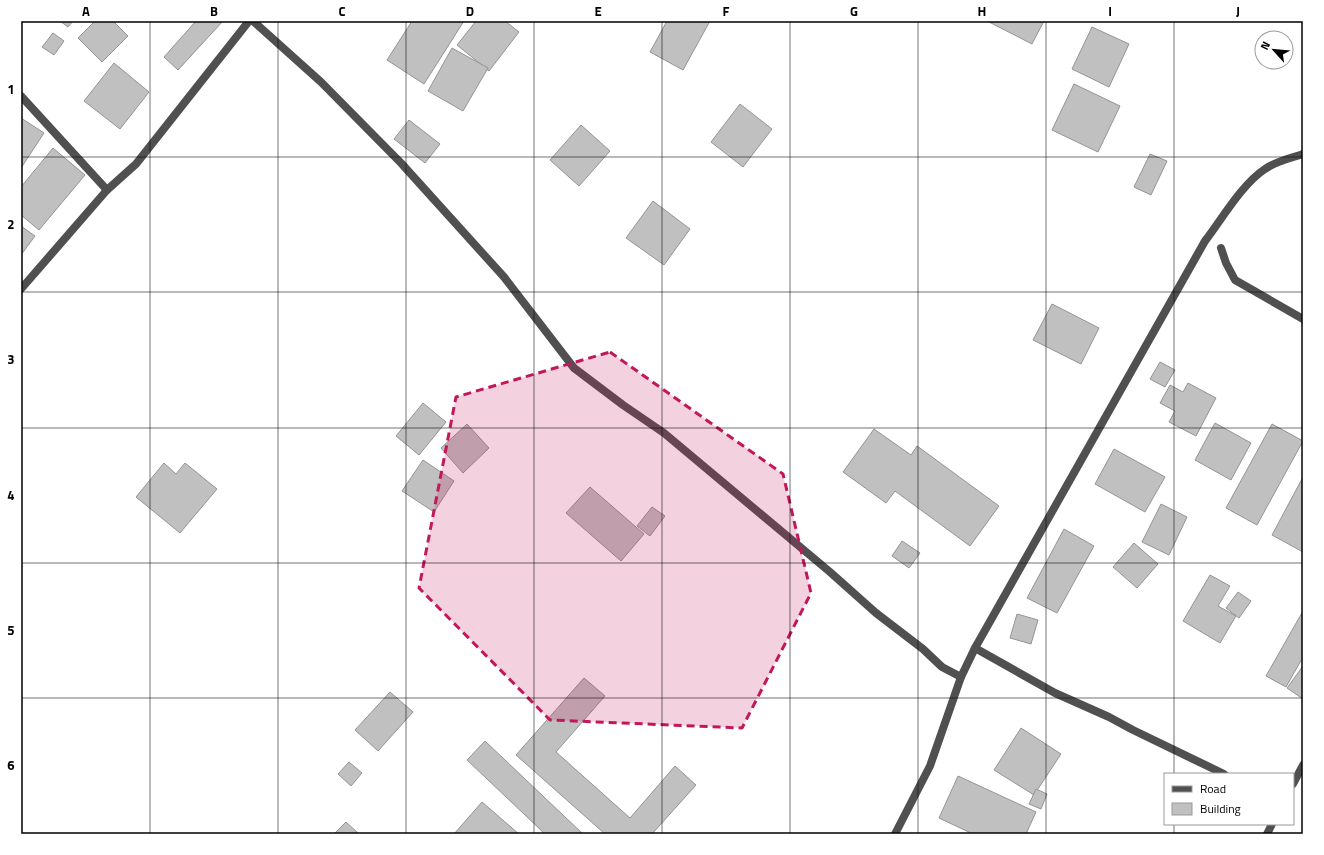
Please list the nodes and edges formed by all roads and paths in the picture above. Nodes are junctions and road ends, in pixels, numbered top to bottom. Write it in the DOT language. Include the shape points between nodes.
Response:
graph roads {
  1 [pos="249,21"];
  2 [pos="253,21"];
  3 [pos="21,96"];
  4 [pos="1303,154"];
  5 [pos="107,190"];
  6 [pos="1221,248"];
  7 [pos="21,289"];
  8 [pos="1303,320"];
  9 [pos="975,648"];
  10 [pos="961,677"];
  11 [pos="1303,765"];
  12 [pos="1222,773"];
  13 [pos="1294,782"];
  14 [pos="1272,825"];
  15 [pos="895,834"];
  16 [pos="1267,834"];
  1 -- 5 [label="street" via="136,164"];
  2 -- 10 [label="street" via="321,82 401,163 504,277 574,368 664,433 942,667"];
  3 -- 5 [label="street"];
  4 -- 9 [label="street" via="1265,168 1250,181 1205,241"];
  5 -- 7 [label="street"];
  6 -- 8 [label="street" via="1235,280"];
  9 -- 10 [label="street"];
  9 -- 12 [label="street" via="1055,693"];
  10 -- 15 [label="street" via="930,766"];
  11 -- 13 [label="street"];
  14 -- 16 [label="street"];
}
